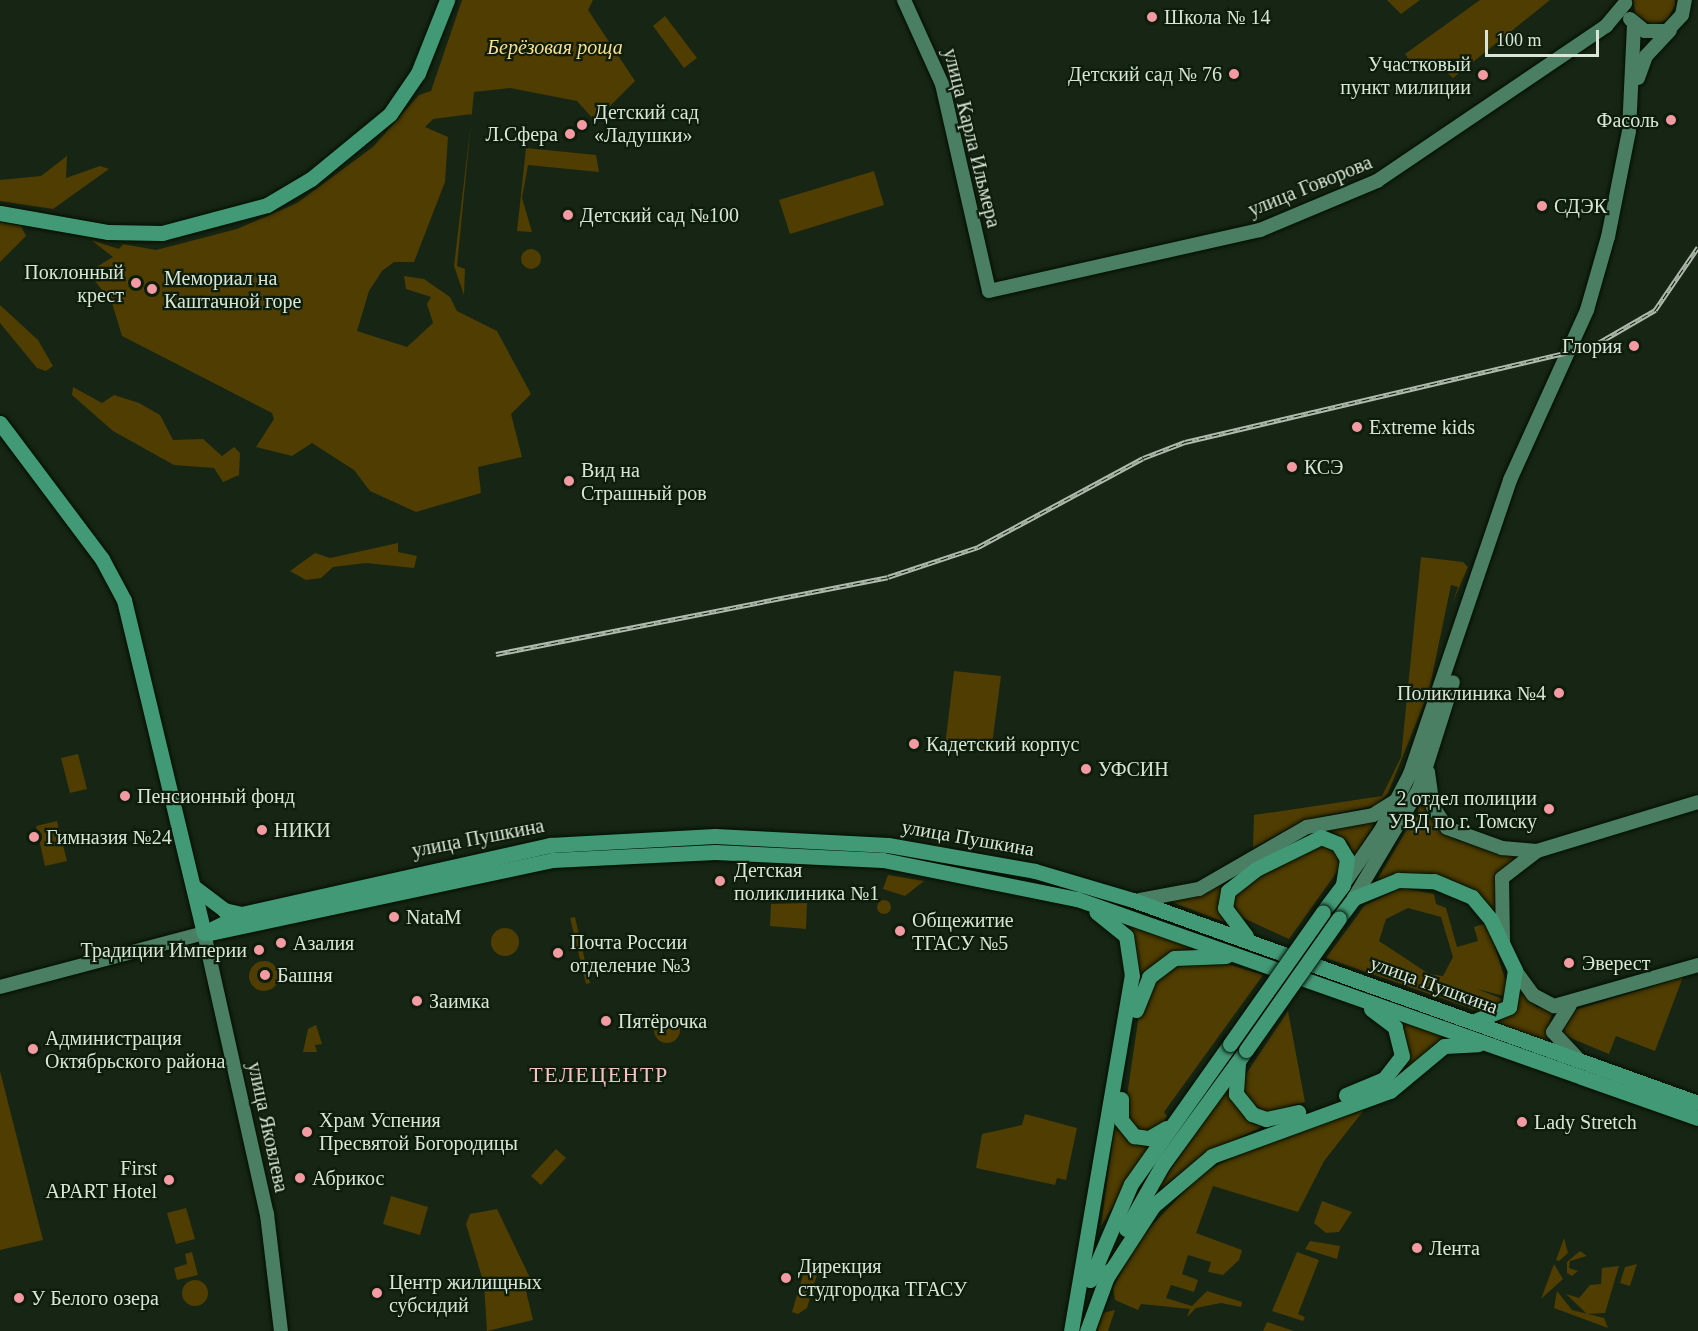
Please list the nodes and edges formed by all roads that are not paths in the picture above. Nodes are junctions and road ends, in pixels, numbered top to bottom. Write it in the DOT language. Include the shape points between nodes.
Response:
graph roads {
  1 [pos="447,0"];
  2 [pos="904,0"];
  3 [pos="1685,0"];
  4 [pos="1625,2"];
  5 [pos="1634,24"];
  6 [pos="1606,26"];
  7 [pos="1671,28"];
  8 [pos="1634,89"];
  9 [pos="0,213"];
  10 [pos="989,291"];
  11 [pos="0,423"];
  12 [pos="1485,558"];
  13 [pos="1428,767"];
  14 [pos="1398,799"];
  15 [pos="1698,802"];
  16 [pos="1537,850"];
  17 [pos="1343,885"];
  18 [pos="194,887"];
  19 [pos="1031,888"];
  20 [pos="1354,898"];
  21 [pos="1133,900"];
  22 [pos="242,914"];
  23 [pos="204,933"];
  24 [pos="1503,941"];
  25 [pos="1252,942"];
  26 [pos="1242,956"];
  27 [pos="1698,965"];
  28 [pos="1515,970"];
  29 [pos="0,987"];
  30 [pos="1350,995"];
  31 [pos="1570,1005"];
  32 [pos="1473,1021"];
  33 [pos="1508,1049"];
  34 [pos="1242,1055"];
  35 [pos="1578,1059"];
  36 [pos="1698,1103"];
  37 [pos="1698,1118"];
  38 [pos="1175,1120"];
  39 [pos="1105,1280"];
  40 [pos="281,1331"];
  41 [pos="1072,1331"];
  42 [pos="1087,1331"];
  1 -- 9 [label="main road" via="418,73 390,114 311,179 267,206 162,233 108,232"];
  2 -- 10 [label="main road, улица Карла Ильмера" via="942,84"];
  3 -- 7 [label="main road"];
  4 -- 5 [label="main road"];
  4 -- 6 [label="main road"];
  5 -- 6 [label="main road"];
  5 -- 7 [label="main road" via="1652,33"];
  5 -- 8 [label="main road"];
  6 -- 10 [label="main road, улица Говорова" via="1377,181 1309,212 1249,232"];
  7 -- 8 [label="main road" via="1646,56"];
  8 -- 12 [label="main road" via="1611,227 1587,310 1516,464"];
  11 -- 18 [label="main road" via="102,560 124,600"];
  12 -- 13 [label="main road"];
  12 -- 14 [label="main road"];
  13 -- 16 [label="main road" via="1433,807 1447,828 1489,846"];
  13 -- 20 [label="main road" via="1395,834"];
  14 -- 17 [label="main road"];
  14 -- 21 [label="main road" via="1373,815 1307,827 1199,889 1167,899"];
  15 -- 16 [label="main road"];
  16 -- 24 [label="main road" via="1502,878"];
  17 -- 25 [label="main road" via="1345,851 1321,837 1238,880 1225,901 1234,926"];
  17 -- 38 [label="main road, bridge"];
  18 -- 22 [label="main road" via="219,908"];
  18 -- 23 [label="main road"];
  19 -- 23 [label="main road, улица Пушкина" via="842,855 630,854 490,871"];
  19 -- 26 [label="main road, улица Пушкина"];
  19 -- 41 [label="main road" via="1108,917 1126,936 1133,962 1093,1227"];
  20 -- 24 [label="main road" via="1398,880 1447,885 1484,908"];
  20 -- 34 [label="main road, bridge"];
  21 -- 22 [label="main road, улица Пушкина" via="1035,871 888,845 714,836 550,845"];
  21 -- 25 [label="main road, улица Пушкина"];
  22 -- 23 [label="main road, улица Пушкина"];
  23 -- 29 [label="main road, улица Пушкина"];
  23 -- 40 [label="main road, улица Яковлева" via="267,1214"];
  24 -- 28 [label="main road"];
  25 -- 32 [label="main road, улица Пушкина"];
  26 -- 30 [label="main road, улица Пушкина"];
  26 -- 38 [label="main road" via="1174,958 1153,973 1141,993 1121,1120 1141,1138 1156,1136"];
  27 -- 31 [label="main road"];
  28 -- 31 [label="main road" via="1541,1001"];
  28 -- 32 [label="main road" via="1509,1007 1498,1016"];
  30 -- 33 [label="main road, улица Пушкина"];
  30 -- 34 [label="main road" via="1388,1019 1400,1036 1402,1056 1384,1079 1266,1119 1240,1104"];
  31 -- 35 [label="main road" via="1553,1032"];
  32 -- 35 [label="main road, улица Пушкина"];
  33 -- 37 [label="main road, улица Пушкина"];
  33 -- 39 [label="main road" via="1470,1043 1444,1046 1390,1091 1212,1156 1153,1206"];
  34 -- 39 [label="main road" via="1138,1205"];
  35 -- 36 [label="main road, улица Пушкина"];
  38 -- 41 [label="main road" via="1119,1206"];
  39 -- 42 [label="main road"];
}
